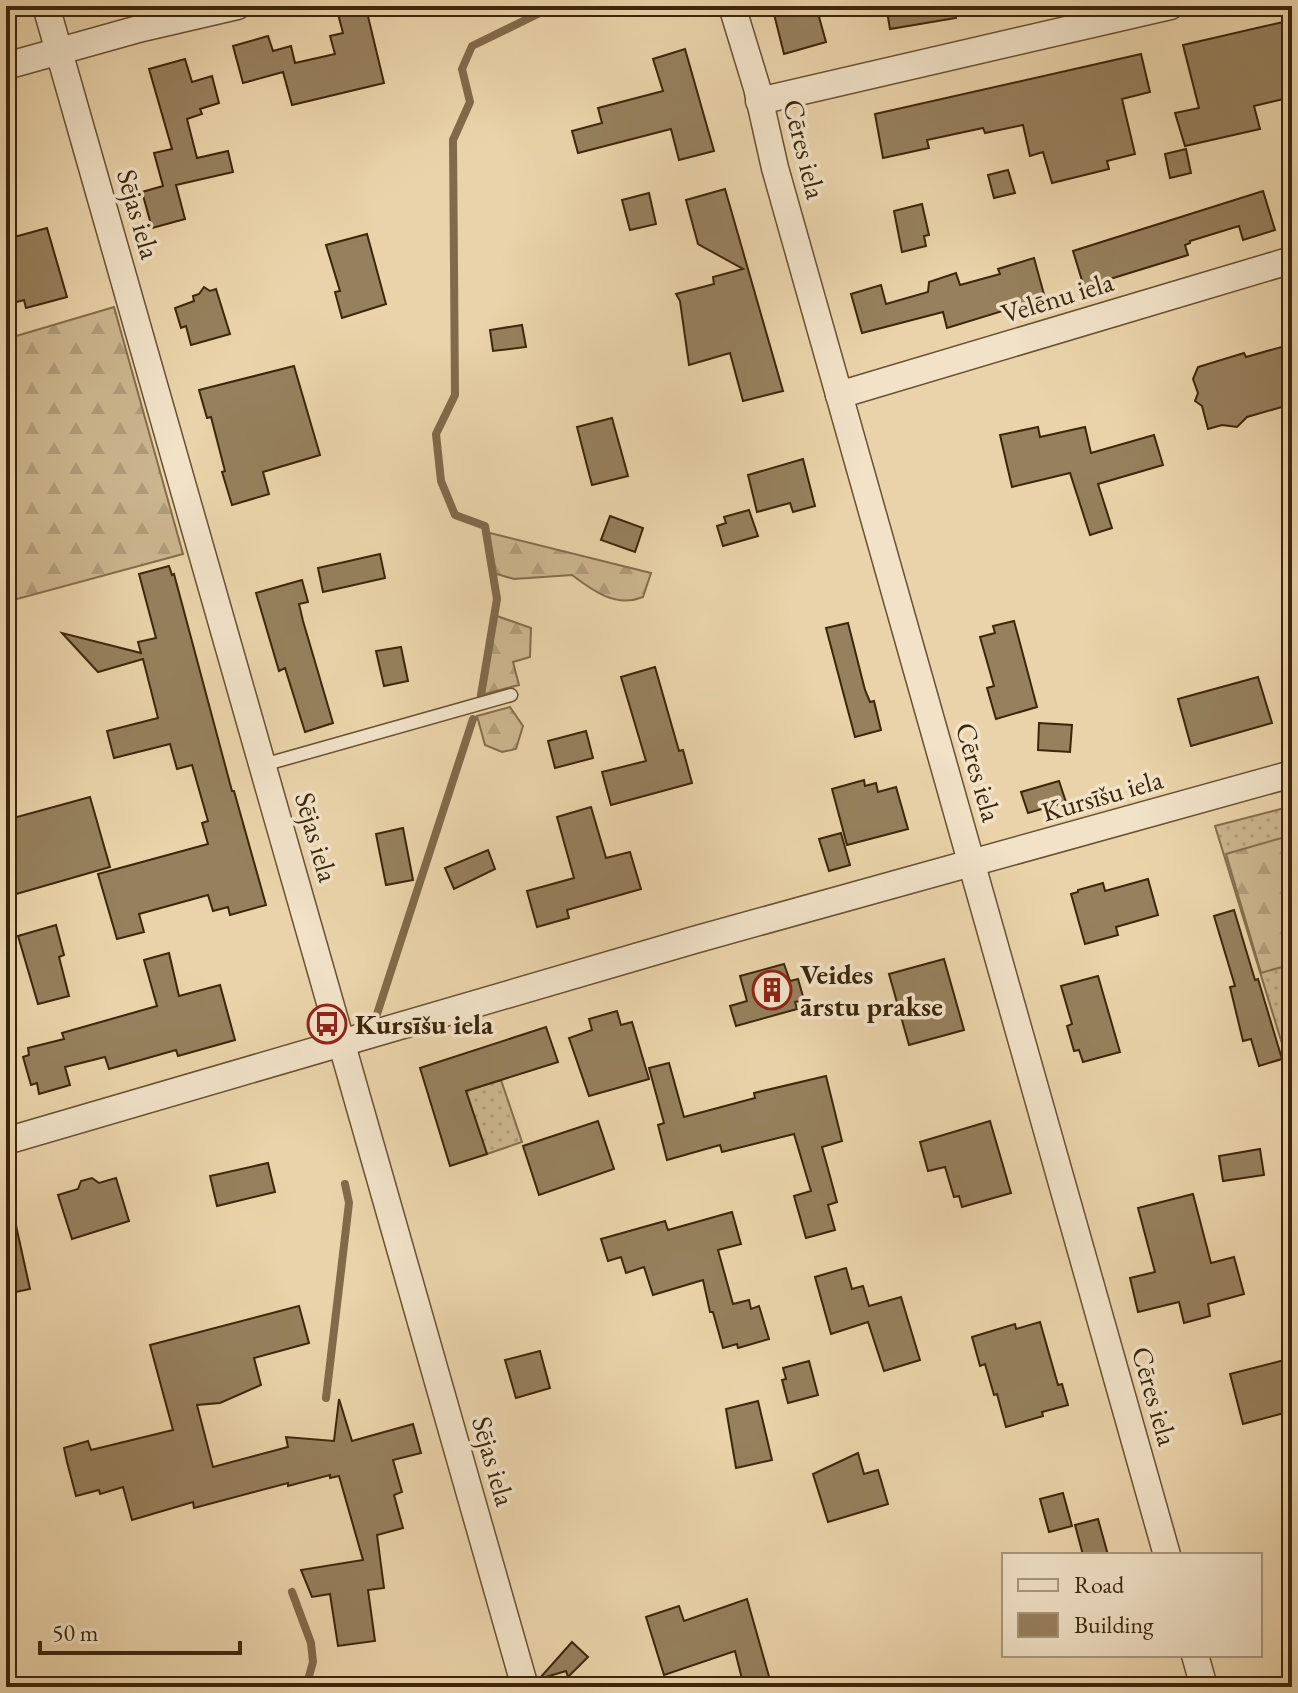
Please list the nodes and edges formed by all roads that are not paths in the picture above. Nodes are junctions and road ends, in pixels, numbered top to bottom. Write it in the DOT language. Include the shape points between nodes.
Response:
graph roads {
  1 [pos="46,6"];
  2 [pos="237,6"];
  3 [pos="732,6"];
  4 [pos="1170,6"];
  5 [pos="59,52"];
  6 [pos="6,66"];
  7 [pos="759,101"];
  8 [pos="1292,260"];
  9 [pos="839,395"];
  10 [pos="511,695"];
  11 [pos="263,765"];
  12 [pos="1292,774"];
  13 [pos="971,865"];
  14 [pos="344,1045"];
  15 [pos="6,1141"];
  16 [pos="1166,1553"];
  17 [pos="1196,1657"];
  18 [pos="525,1687"];
  19 [pos="1204,1687"];
  1 -- 5 [label="street, Sējas iela"];
  2 -- 5 [label="street"];
  3 -- 7 [label="street, Cēres iela"];
  4 -- 7 [label="street"];
  5 -- 6 [label="street"];
  5 -- 11 [label="street, Sējas iela"];
  7 -- 9 [label="street, Cēres iela"];
  8 -- 9 [label="street, Velēnu iela"];
  9 -- 13 [label="street, Cēres iela"];
  10 -- 11 [label="lane"];
  11 -- 14 [label="street, Sējas iela"];
  12 -- 13 [label="street, Kursīšu iela"];
  13 -- 14 [label="street, Kursīšu iela" via="694,940"];
  13 -- 16 [label="street, Cēres iela"];
  14 -- 15 [label="street, Kursīšu iela"];
  14 -- 18 [label="street, Sējas iela"];
  17 -- 19 [label="street"];
}
